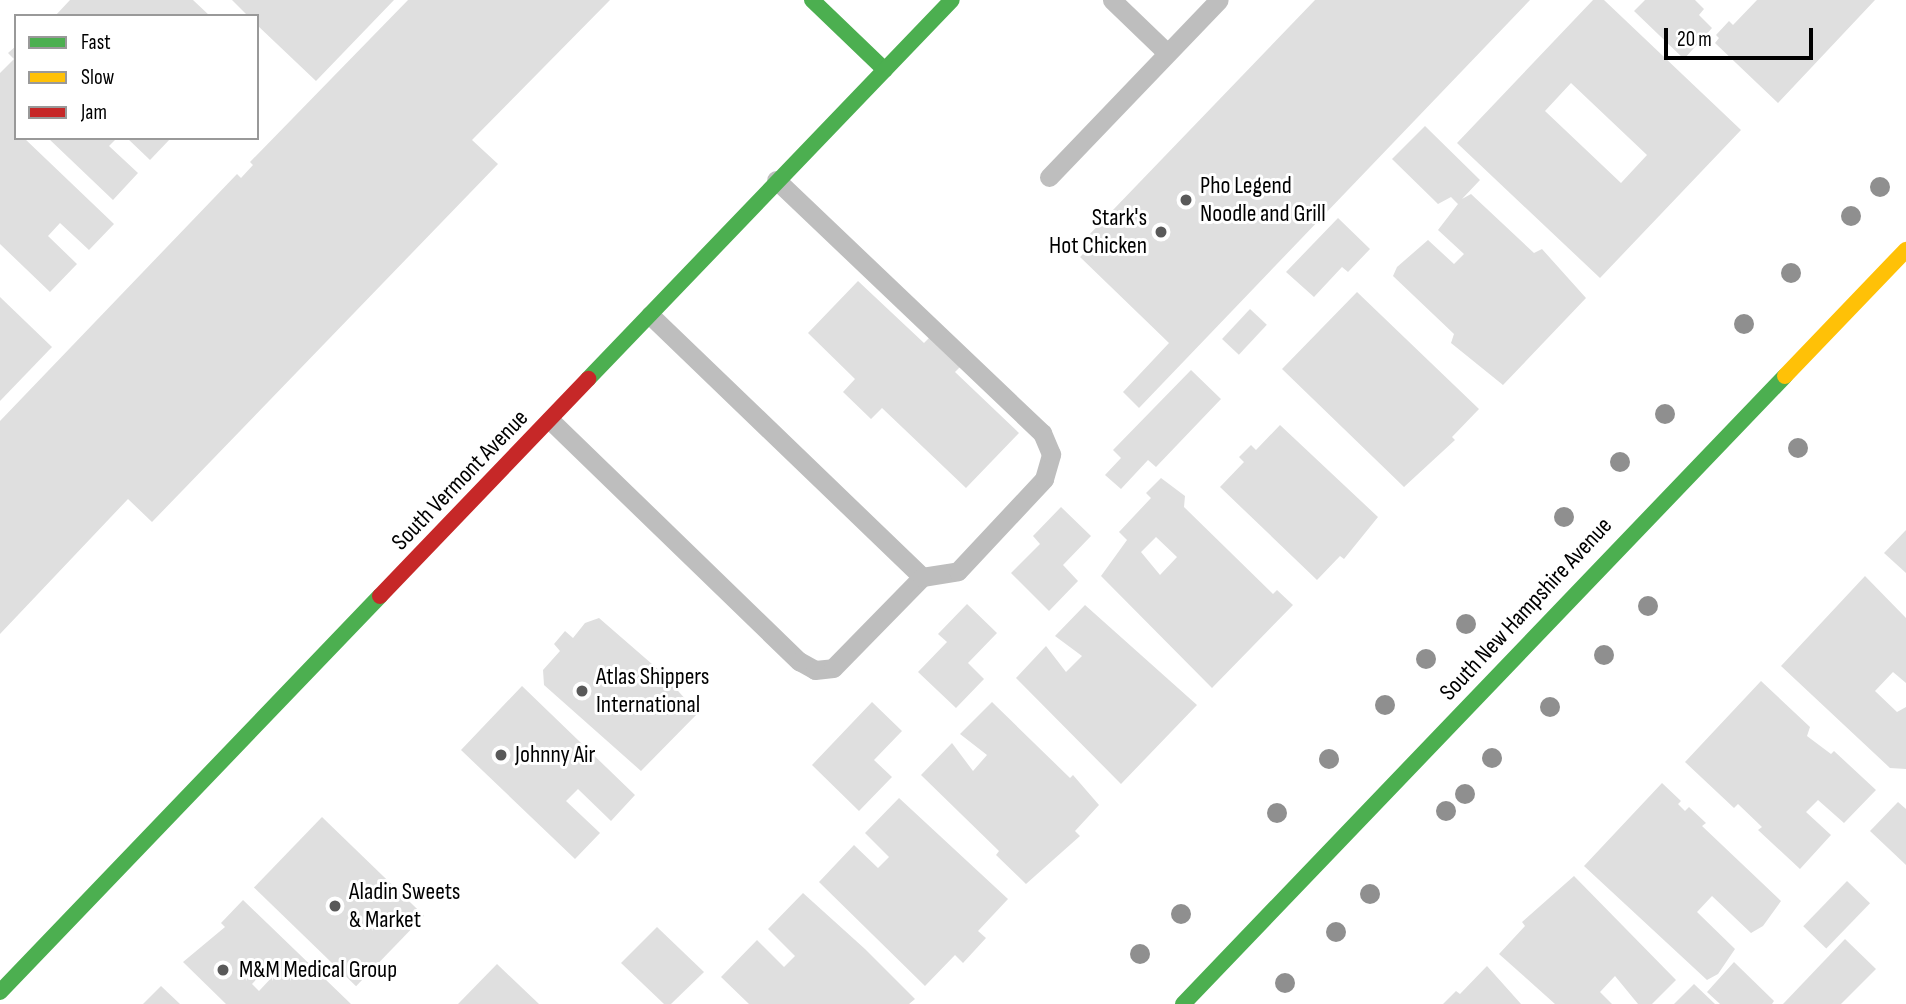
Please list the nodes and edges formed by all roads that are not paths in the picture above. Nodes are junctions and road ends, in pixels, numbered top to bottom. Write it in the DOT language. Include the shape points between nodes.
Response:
graph roads {
  1 [pos="812,0"];
  2 [pos="952,0"];
  3 [pos="1112,0"];
  4 [pos="1219,0"];
  5 [pos="1167,53"];
  6 [pos="885,69"];
  7 [pos="1049,177"];
  8 [pos="776,180"];
  9 [pos="1906,250"];
  10 [pos="650,315"];
  11 [pos="550,420"];
  12 [pos="922,577"];
  13 [pos="0,992"];
  14 [pos="1183,1004"];
  1 -- 6 [label="main road"];
  2 -- 6 [label="main road, South Vermont Avenue"];
  3 -- 5 [label="lane"];
  4 -- 5 [label="lane"];
  5 -- 7 [label="lane"];
  6 -- 8 [label="main road, South Vermont Avenue"];
  8 -- 10 [label="main road, South Vermont Avenue"];
  8 -- 12 [label="lane" via="1042,433 1051,454 1044,479 958,571"];
  9 -- 14 [label="main road, South New Hampshire Avenue"];
  10 -- 11 [label="main road, South Vermont Avenue"];
  10 -- 12 [label="lane"];
  11 -- 12 [label="lane" via="799,661 815,670 833,668"];
  11 -- 13 [label="main road, South Vermont Avenue"];
}
